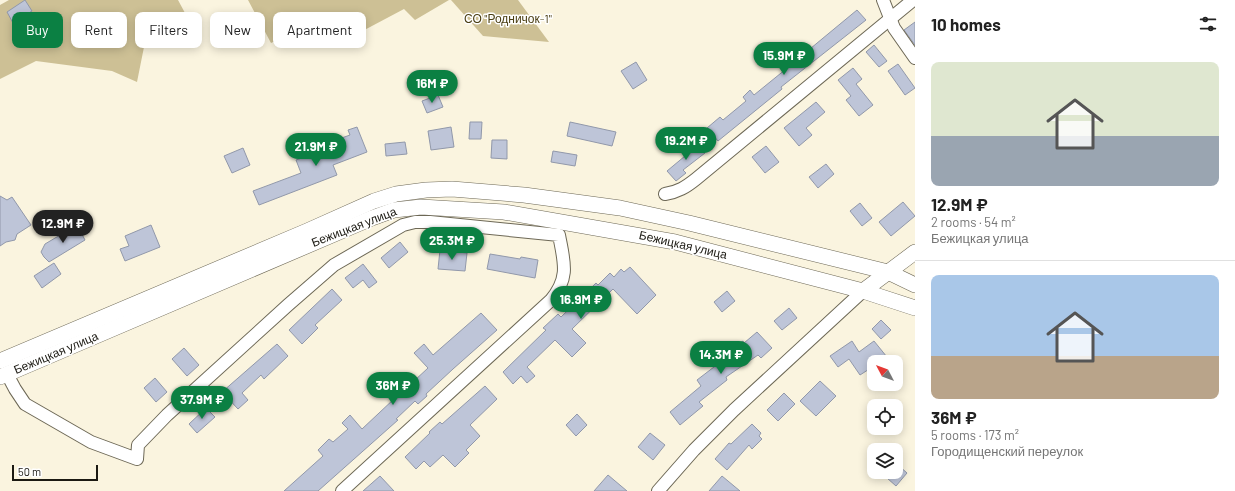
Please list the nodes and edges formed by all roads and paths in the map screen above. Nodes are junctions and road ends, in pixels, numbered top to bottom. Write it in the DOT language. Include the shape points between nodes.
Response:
graph roads {
  1 [pos="883,0"];
  2 [pos="913,0"];
  3 [pos="891,18"];
  4 [pos="915,58"];
  5 [pos="666,194"];
  6 [pos="915,252"];
  7 [pos="888,272"];
  8 [pos="915,285"];
  9 [pos="863,291"];
  10 [pos="915,308"];
  11 [pos="2,371"];
  12 [pos="342,491"];
  13 [pos="658,491"];
  1 -- 3 [label="street"];
  2 -- 3 [label="street"];
  3 -- 4 [label="street" via="894,28"];
  3 -- 5 [label="street" via="696,179 684,188"];
  6 -- 7 [label="main road"];
  7 -- 8 [label="main road, Бежицкая улица"];
  7 -- 9 [label="main road"];
  7 -- 11 [label="main road, Бежицкая улица" via="620,208 524,195 426,190 396,194 374,201"];
  9 -- 10 [label="main road, Бежицкая улица"];
  9 -- 11 [label="main road, Бежицкая улица" via="641,235 504,212 422,207 394,210 372,218"];
  9 -- 13 [label="street" via="734,410"];
  11 -- 12 [label="street" via="25,404 91,442 137,459 138,445 167,415 292,301 334,265 403,225 430,222 559,235 564,280 558,292"];
}
